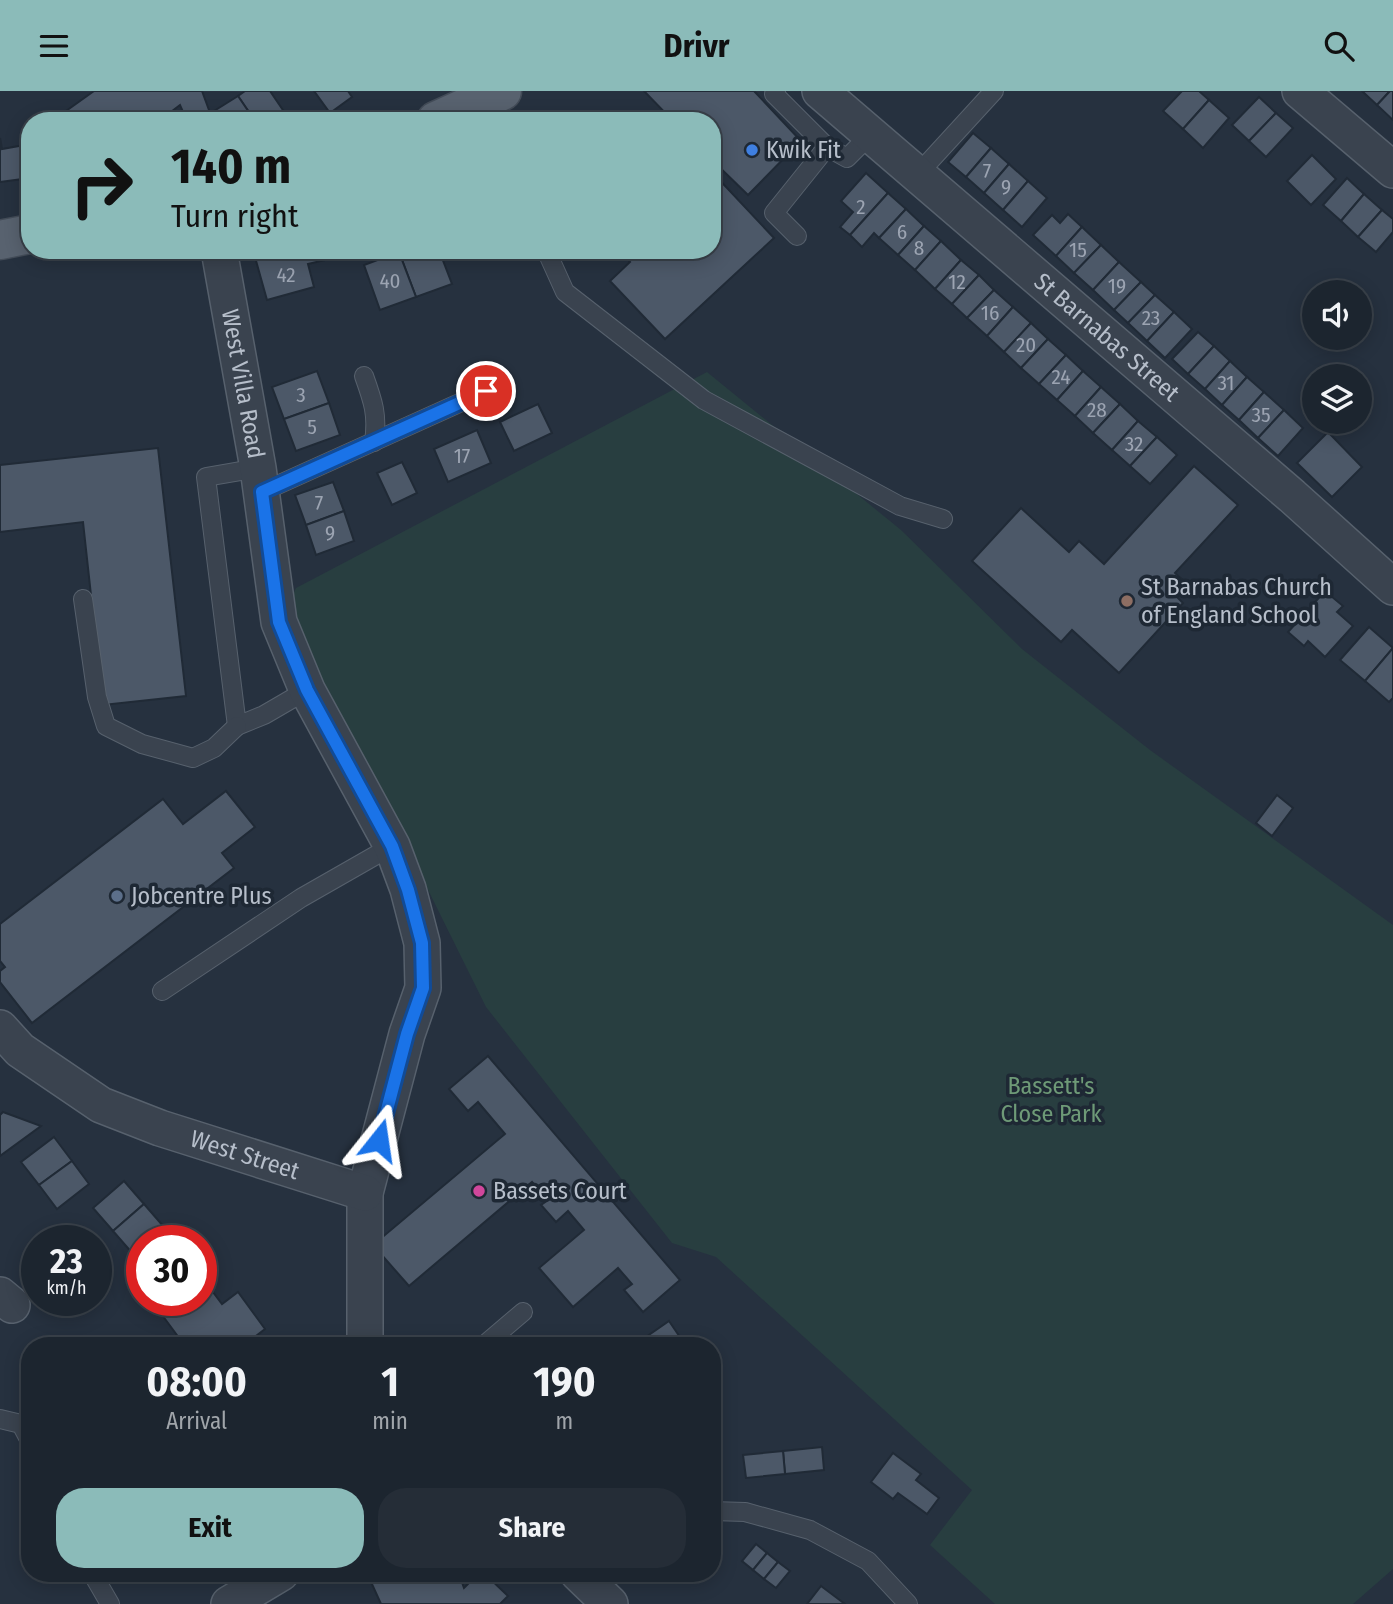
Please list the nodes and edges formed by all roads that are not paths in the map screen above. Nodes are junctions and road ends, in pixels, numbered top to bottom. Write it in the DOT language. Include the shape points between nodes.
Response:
graph roads {
  1 [pos="502,91"];
  2 [pos="776,91"];
  3 [pos="820,91"];
  4 [pos="994,91"];
  5 [pos="1300,91"];
  6 [pos="459,112"];
  7 [pos="870,135"];
  8 [pos="827,147"];
  9 [pos="1393,170"];
  10 [pos="917,175"];
  11 [pos="21,236"];
  12 [pos="797,236"];
  13 [pos="0,240"];
  14 [pos="221,259"];
  15 [pos="549,259"];
  16 [pos="364,376"];
  17 [pos="486,391"];
  18 [pos="374,442"];
  19 [pos="260,480"];
  20 [pos="943,519"];
  21 [pos="1393,587"];
  22 [pos="83,599"];
  23 [pos="307,690"];
  24 [pos="237,726"];
  25 [pos="392,846"];
  26 [pos="162,991"];
  27 [pos="0,1028"];
  28 [pos="365,1193"];
  29 [pos="523,1313"];
  30 [pos="365,1337"];
  31 [pos="494,1337"];
  32 [pos="0,1419"];
  33 [pos="21,1424"];
  34 [pos="721,1511"];
  35 [pos="97,1582"];
  36 [pos="266,1582"];
  37 [pos="587,1582"];
  38 [pos="110,1604"];
  39 [pos="229,1604"];
  40 [pos="610,1604"];
  41 [pos="908,1604"];
  1 -- 6 [label="main road"];
  2 -- 8 [label="lane"];
  3 -- 7 [label="street, St Barnabas Street"];
  4 -- 10 [label="lane"];
  5 -- 9 [label="street"];
  7 -- 8 [label="lane" via="847,158"];
  7 -- 10 [label="street, St Barnabas Street"];
  8 -- 12 [label="lane" via="774,213"];
  10 -- 21 [label="street, St Barnabas Street"];
  11 -- 13 [label="main road"];
  14 -- 19 [label="street, West Villa Road"];
  15 -- 20 [label="lane" via="565,292 704,400 900,506"];
  16 -- 18 [label="lane" via="375,405"];
  17 -- 18 [label="lane"];
  18 -- 19 [label="lane"];
  19 -- 23 [label="street, West Villa Road" via="279,622"];
  19 -- 24 [label="lane" via="205,477"];
  22 -- 24 [label="lane" via="97,697 106,726 142,744 193,758 214,748"];
  23 -- 24 [label="lane"];
  23 -- 25 [label="street, West Villa Road"];
  25 -- 26 [label="lane" via="301,898"];
  25 -- 28 [label="street, West Villa Road" via="422,943 423,988"];
  27 -- 28 [label="street, West Street" via="20,1050 101,1105"];
  28 -- 30 [label="street"];
  29 -- 31 [label="lane"];
  32 -- 33 [label="lane"];
  34 -- 41 [label="lane" via="745,1512 810,1530 868,1561"];
  35 -- 38 [label="lane"];
  36 -- 39 [label="street"];
  37 -- 40 [label="street"];
}
